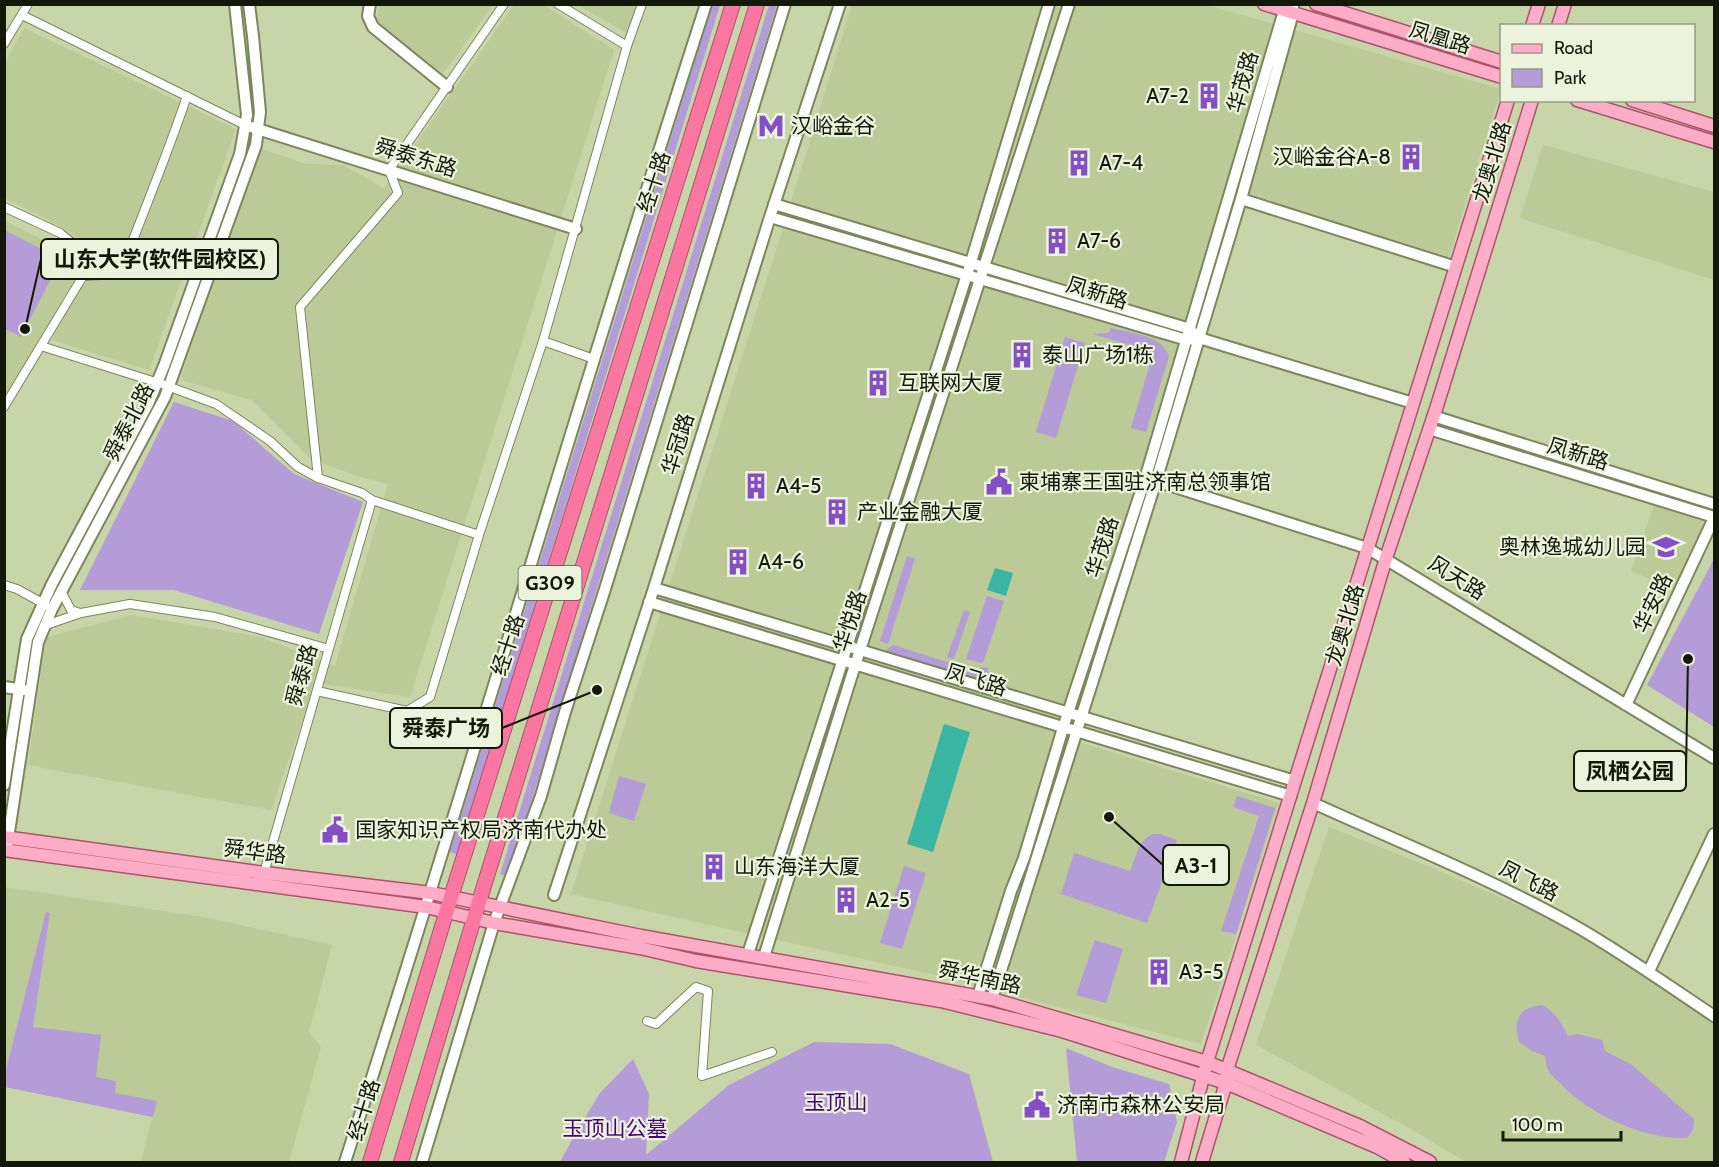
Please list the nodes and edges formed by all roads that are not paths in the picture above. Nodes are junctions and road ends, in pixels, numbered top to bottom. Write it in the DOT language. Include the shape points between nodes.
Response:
graph roads {
  1 [pos="28,4"];
  2 [pos="236,4"];
  3 [pos="249,4"];
  4 [pos="370,4"];
  5 [pos="504,4"];
  6 [pos="558,4"];
  7 [pos="642,4"];
  8 [pos="706,4"];
  9 [pos="733,4"];
  10 [pos="757,4"];
  11 [pos="784,4"];
  12 [pos="840,4"];
  13 [pos="1048,4"];
  14 [pos="1069,4"];
  15 [pos="1264,4"];
  16 [pos="1316,4"];
  17 [pos="1539,4"];
  18 [pos="1565,4"];
  19 [pos="1290,8"];
  20 [pos="22,15"];
  21 [pos="1533,24"];
  22 [pos="1559,24"];
  23 [pos="4,44"];
  24 [pos="627,46"];
  25 [pos="1500,61"];
  26 [pos="1500,76"];
  27 [pos="447,87"];
  28 [pos="188,96"];
  29 [pos="1507,102"];
  30 [pos="1531,102"];
  31 [pos="1584,102"];
  32 [pos="1638,102"];
  33 [pos="245,125"];
  34 [pos="1714,126"];
  35 [pos="258,130"];
  36 [pos="1714,142"];
  37 [pos="389,170"];
  38 [pos="1241,199"];
  39 [pos="774,204"];
  40 [pos="4,207"];
  41 [pos="770,217"];
  42 [pos="576,229"];
  43 [pos="971,262"];
  44 [pos="985,266"];
  45 [pos="1456,267"];
  46 [pos="83,276"];
  47 [pos="966,276"];
  48 [pos="980,279"];
  49 [pos="1190,329"];
  50 [pos="1199,338"];
  51 [pos="1187,340"];
  52 [pos="543,341"];
  53 [pos="41,346"];
  54 [pos="594,359"];
  55 [pos="163,384"];
  56 [pos="1413,403"];
  57 [pos="4,407"];
  58 [pos="1433,416"];
  59 [pos="1429,429"];
  60 [pos="318,477"];
  61 [pos="1156,481"];
  62 [pos="372,500"];
  63 [pos="1714,504"];
  64 [pos="1714,518"];
  65 [pos="479,535"];
  66 [pos="1367,548"];
  67 [pos="1386,558"];
  68 [pos="4,585"];
  69 [pos="654,588"];
  70 [pos="62,591"];
  71 [pos="649,602"];
  72 [pos="48,606"];
  73 [pos="81,613"];
  74 [pos="45,626"];
  75 [pos="27,639"];
  76 [pos="848,647"];
  77 [pos="330,649"];
  78 [pos="861,651"];
  79 [pos="843,661"];
  80 [pos="856,664"];
  81 [pos="4,687"];
  82 [pos="25,690"];
  83 [pos="317,691"];
  84 [pos="1626,705"];
  85 [pos="1068,713"];
  86 [pos="1081,717"];
  87 [pos="1063,728"];
  88 [pos="1076,731"];
  89 [pos="1714,758"];
  90 [pos="1295,781"];
  91 [pos="4,785"];
  92 [pos="1291,796"];
  93 [pos="1313,803"];
  94 [pos="1714,834"];
  95 [pos="6,844"];
  96 [pos="264,873"];
  97 [pos="431,893"];
  98 [pos="554,895"];
  99 [pos="451,897"];
  100 [pos="479,902"];
  101 [pos="500,906"];
  102 [pos="426,907"];
  103 [pos="447,912"];
  104 [pos="475,918"];
  105 [pos="494,923"];
  106 [pos="748,954"];
  107 [pos="765,957"];
  108 [pos="1649,971"];
  109 [pos="978,996"];
  110 [pos="992,999"];
  111 [pos="1714,1016"];
  112 [pos="647,1021"];
  113 [pos="772,1052"];
  114 [pos="1207,1062"];
  115 [pos="1227,1070"];
  116 [pos="1204,1076"];
  117 [pos="1226,1083"];
  118 [pos="345,1162"];
  119 [pos="370,1162"];
  120 [pos="401,1162"];
  121 [pos="422,1162"];
  122 [pos="1181,1162"];
  123 [pos="1202,1162"];
  124 [pos="1404,1162"];
  125 [pos="1430,1162"];
  1 -- 20 [label="street"];
  2 -- 33 [label="street"];
  3 -- 35 [label="street, 舜泰北路" via="260,112"];
  4 -- 27 [label="street" via="368,16 373,27"];
  5 -- 27 [label="street"];
  6 -- 24 [label="street"];
  7 -- 24 [label="street"];
  8 -- 54 [label="street, 经十路"];
  9 -- 99 [label="highway, 经十路 / G309"];
  10 -- 100 [label="highway, G309"];
  11 -- 101 [label="street" via="541,796"];
  12 -- 39 [label="street, 华冠路"];
  13 -- 43 [label="street"];
  14 -- 44 [label="street, 华悦路"];
  15 -- 19 [label="main road, 凤凰路"];
  16 -- 25 [label="main road, 凤凰路"];
  17 -- 21 [label="main road"];
  18 -- 22 [label="main road"];
  19 -- 26 [label="main road, 凤凰路"];
  19 -- 38 [label="street, 华茂路"];
  19 -- 49 [label="street, 华茂路"];
  20 -- 23 [label="street"];
  20 -- 28 [label="street"];
  24 -- 42 [label="street"];
  27 -- 37 [label="street"];
  28 -- 33 [label="street"];
  28 -- 46 [label="street" via="120,274"];
  29 -- 45 [label="main road, 龙奥北路"];
  30 -- 58 [label="main road, 龙奥北路"];
  31 -- 36 [label="main road"];
  32 -- 34 [label="main road"];
  33 -- 35 [label="street, 舜泰东路"];
  33 -- 55 [label="street" via="240,154"];
  35 -- 37 [label="street, 舜泰东路"];
  35 -- 55 [label="street, 舜泰北路" via="256,145"];
  37 -- 42 [label="street, 舜泰东路"];
  37 -- 60 [label="street" via="398,193 300,307"];
  38 -- 45 [label="street"];
  38 -- 50 [label="street, 华茂路"];
  39 -- 41 [label="street, 华冠路"];
  39 -- 43 [label="street"];
  40 -- 46 [label="street" via="60,233 76,246"];
  41 -- 47 [label="street, 凤新路"];
  41 -- 69 [label="street, 华冠路"];
  42 -- 52 [label="street"];
  43 -- 44 [label="street"];
  43 -- 47 [label="street"];
  44 -- 48 [label="street, 华悦路"];
  44 -- 49 [label="street"];
  45 -- 56 [label="main road, 龙奥北路"];
  46 -- 53 [label="street"];
  47 -- 48 [label="street, 凤新路"];
  47 -- 76 [label="street"];
  48 -- 51 [label="street, 凤新路"];
  48 -- 78 [label="street, 华悦路"];
  49 -- 50 [label="street"];
  49 -- 51 [label="street, 华茂路"];
  50 -- 51 [label="street, 凤新路"];
  50 -- 56 [label="street, 凤新路"];
  50 -- 61 [label="street, 华茂路"];
  51 -- 85 [label="street, 华茂路"];
  52 -- 54 [label="street"];
  52 -- 65 [label="street"];
  53 -- 55 [label="street"];
  53 -- 57 [label="street"];
  54 -- 97 [label="street, 经十路"];
  55 -- 60 [label="street" via="216,404 270,441 298,467"];
  55 -- 70 [label="street, 舜泰北路"];
  55 -- 72 [label="street"];
  56 -- 66 [label="main road, 龙奥北路"];
  58 -- 59 [label="main road, 龙奥北路"];
  58 -- 63 [label="street"];
  59 -- 64 [label="street, 凤新路"];
  59 -- 67 [label="main road, 龙奥北路"];
  60 -- 62 [label="street"];
  61 -- 66 [label="street, 风天路"];
  61 -- 86 [label="street, 华茂路"];
  62 -- 65 [label="street"];
  62 -- 77 [label="street, 舜泰路"];
  64 -- 84 [label="street, 华安路"];
  65 -- 83 [label="street" via="430,697 407,711"];
  66 -- 67 [label="street, 风天路"];
  66 -- 90 [label="main road, 龙奥北路"];
  67 -- 84 [label="street, 风天路"];
  67 -- 93 [label="main road, 龙奥北路"];
  68 -- 72 [label="street"];
  69 -- 71 [label="street, 华冠路"];
  69 -- 76 [label="street, 凤飞路"];
  70 -- 72 [label="street, 舜泰北路"];
  70 -- 73 [label="street" via="71,610"];
  71 -- 79 [label="street, 凤飞路"];
  71 -- 98 [label="street, 华冠路"];
  72 -- 74 [label="street, 舜泰北路"];
  72 -- 75 [label="street"];
  73 -- 74 [label="street"];
  73 -- 77 [label="street" via="130,604 215,616"];
  74 -- 75 [label="street"];
  74 -- 82 [label="street, 舜泰北路"];
  75 -- 82 [label="street"];
  76 -- 78 [label="street, 凤飞路"];
  76 -- 79 [label="street"];
  77 -- 83 [label="street, 舜泰路"];
  78 -- 80 [label="street, 华悦路"];
  78 -- 85 [label="street, 凤飞路"];
  79 -- 80 [label="street, 凤飞路"];
  79 -- 106 [label="street"];
  80 -- 87 [label="street, 凤飞路"];
  80 -- 107 [label="street, 华悦路"];
  81 -- 82 [label="street"];
  82 -- 91 [label="street"];
  82 -- 95 [label="street, 舜泰北路"];
  83 -- 96 [label="street, 舜泰路"];
  84 -- 89 [label="street, 风天路"];
  85 -- 86 [label="street, 凤飞路"];
  85 -- 87 [label="street, 华茂路"];
  86 -- 88 [label="street, 华茂路"];
  86 -- 90 [label="street, 凤飞路"];
  87 -- 88 [label="street, 凤飞路"];
  87 -- 109 [label="street, 华茂路"];
  88 -- 92 [label="street, 凤飞路"];
  88 -- 110 [label="street, 华茂路"];
  90 -- 92 [label="main road, 龙奥北路"];
  92 -- 114 [label="main road, 龙奥北路"];
  93 -- 108 [label="street, 凤飞路" via="1487,881 1576,927"];
  93 -- 115 [label="main road, 龙奥北路"];
  94 -- 108 [label="street"];
  95 -- 96 [label="main road, 舜华路"];
  95 -- 102 [label="main road, 舜华路"];
  96 -- 97 [label="main road, 舜华路"];
  97 -- 99 [label="main road, 舜华路"];
  97 -- 102 [label="street, 经十路"];
  99 -- 100 [label="main road, 舜华路"];
  99 -- 103 [label="highway, 经十路 / G309"];
  100 -- 101 [label="main road, 舜华路"];
  100 -- 104 [label="highway, G309"];
  101 -- 105 [label="street"];
  101 -- 106 [label="main road, 舜华南路"];
  102 -- 103 [label="main road, 舜华路"];
  102 -- 118 [label="street, 经十路"];
  103 -- 104 [label="main road, 舜华路"];
  103 -- 119 [label="highway, 经十路 / G309"];
  104 -- 105 [label="main road, 舜华路"];
  104 -- 120 [label="highway, G309"];
  105 -- 116 [label="main road, 舜华南路" via="941,1001 1062,1031"];
  105 -- 121 [label="street"];
  106 -- 107 [label="main road, 舜华南路"];
  107 -- 109 [label="main road, 舜华南路"];
  108 -- 111 [label="street, 凤飞路"];
  109 -- 110 [label="main road, 舜华南路"];
  110 -- 114 [label="main road, 舜华南路"];
  112 -- 113 [label="street" via="656,1024 696,987 708,991 702,1076"];
  114 -- 115 [label="main road, 舜华南路"];
  114 -- 116 [label="main road, 龙奥北路"];
  115 -- 117 [label="main road, 龙奥北路"];
  115 -- 125 [label="main road, 舜华南路" via="1360,1126"];
  116 -- 117 [label="main road, 舜华南路"];
  116 -- 122 [label="main road, 龙奥北路"];
  117 -- 123 [label="main road, 龙奥北路"];
  117 -- 124 [label="main road, 舜华南路"];
}
